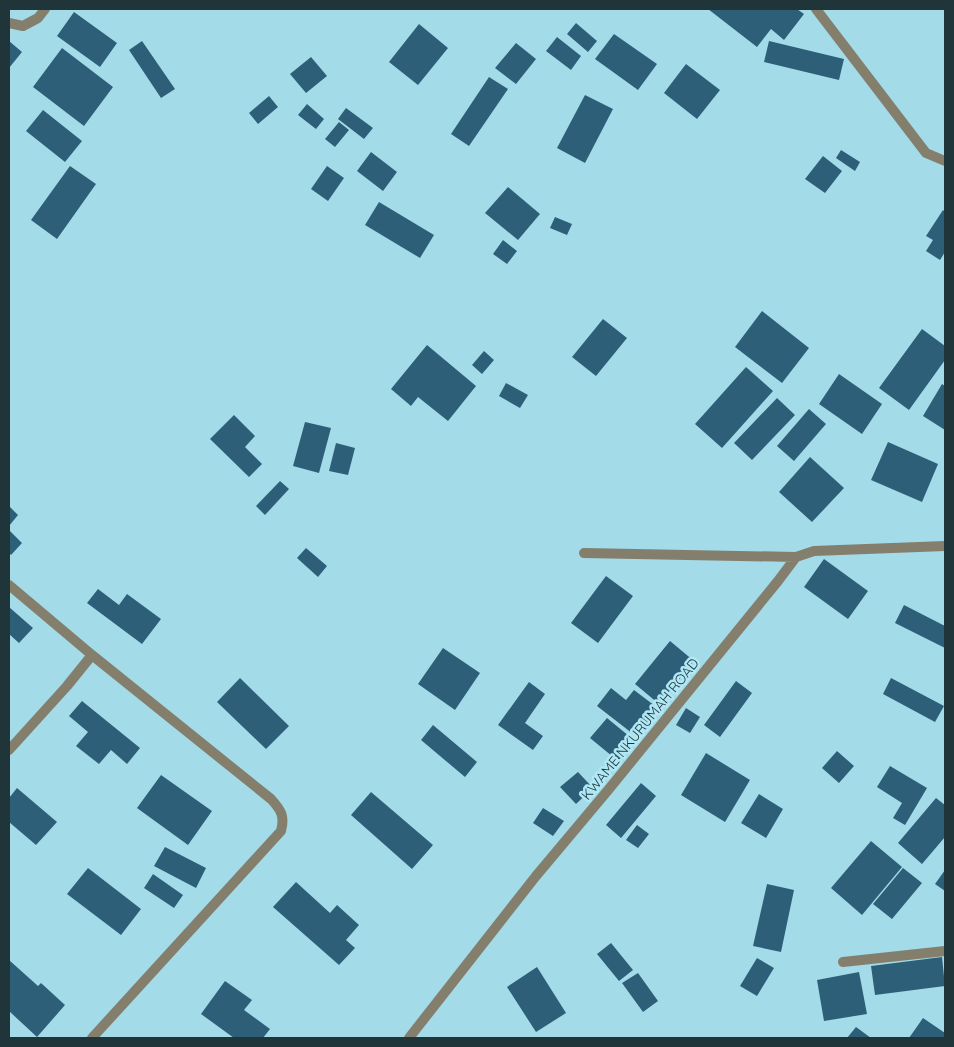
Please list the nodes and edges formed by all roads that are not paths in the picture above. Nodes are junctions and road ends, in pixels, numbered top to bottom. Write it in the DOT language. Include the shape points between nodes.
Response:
graph roads {
  1 [pos="45,9"];
  2 [pos="816,9"];
  3 [pos="9,22"];
  4 [pos="945,162"];
  5 [pos="945,546"];
  6 [pos="584,553"];
  7 [pos="796,557"];
  8 [pos="9,586"];
  9 [pos="92,655"];
  10 [pos="9,750"];
  11 [pos="945,952"];
  12 [pos="843,962"];
  13 [pos="411,1037"];
  14 [pos="92,1038"];
  1 -- 3 [label="street" via="38,18 22,26"];
  2 -- 4 [label="street" via="926,153"];
  5 -- 7 [label="street" via="814,550"];
  6 -- 7 [label="street"];
  7 -- 13 [label="street, KWAME NKURUMAH ROAD" via="536,876"];
  8 -- 9 [label="street"];
  9 -- 10 [label="street"];
  9 -- 14 [label="street" via="271,799 280,809 284,821 281,831"];
  11 -- 12 [label="street"];
}
